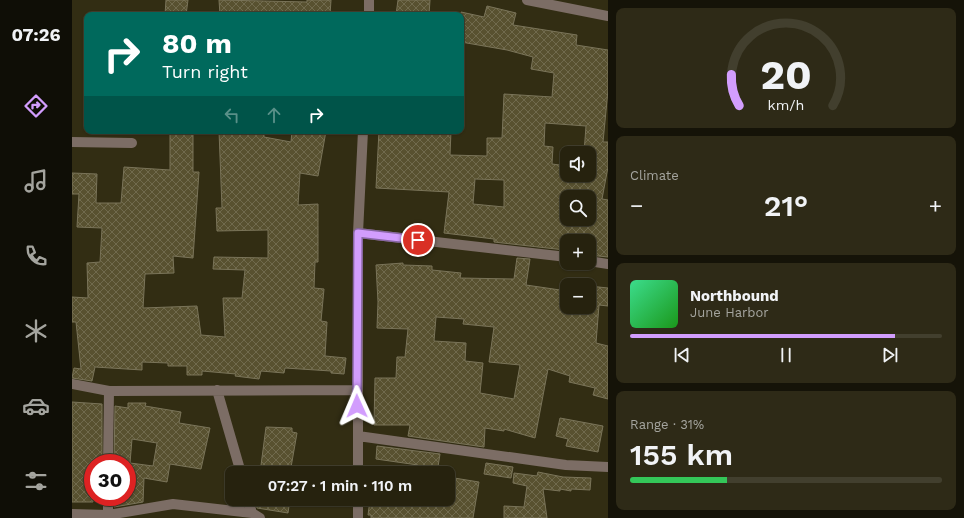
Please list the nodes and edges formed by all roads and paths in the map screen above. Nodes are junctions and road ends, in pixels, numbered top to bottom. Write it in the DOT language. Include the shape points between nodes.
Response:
graph roads {
  1 [pos="369,0"];
  2 [pos="527,0"];
  3 [pos="369,12"];
  4 [pos="608,16"];
  5 [pos="363,134"];
  6 [pos="72,142"];
  7 [pos="132,143"];
  8 [pos="358,233"];
  9 [pos="560,257"];
  10 [pos="596,262"];
  11 [pos="608,264"];
  12 [pos="72,384"];
  13 [pos="216,390"];
  14 [pos="357,390"];
  15 [pos="109,391"];
  16 [pos="358,436"];
  17 [pos="108,454"];
  18 [pos="239,466"];
  19 [pos="358,466"];
  20 [pos="608,467"];
  21 [pos="108,506"];
  22 [pos="252,506"];
  23 [pos="358,506"];
  24 [pos="72,514"];
  25 [pos="108,515"];
  26 [pos="256,515"];
  27 [pos="358,518"];
  1 -- 3 [label="street"];
  2 -- 4 [label="street"];
  5 -- 8 [label="street"];
  6 -- 7 [label="street"];
  8 -- 9 [label="street"];
  8 -- 14 [label="street"];
  10 -- 11 [label="street"];
  12 -- 15 [label="street"];
  13 -- 14 [label="street"];
  13 -- 15 [label="street"];
  13 -- 18 [label="street"];
  14 -- 16 [label="street"];
  15 -- 17 [label="street"];
  16 -- 19 [label="street"];
  16 -- 20 [label="street" via="566,465"];
  21 -- 25 [label="street"];
  22 -- 26 [label="street"];
  23 -- 27 [label="street"];
  24 -- 25 [label="street"];
  25 -- 26 [label="street" via="173,504"];
}
